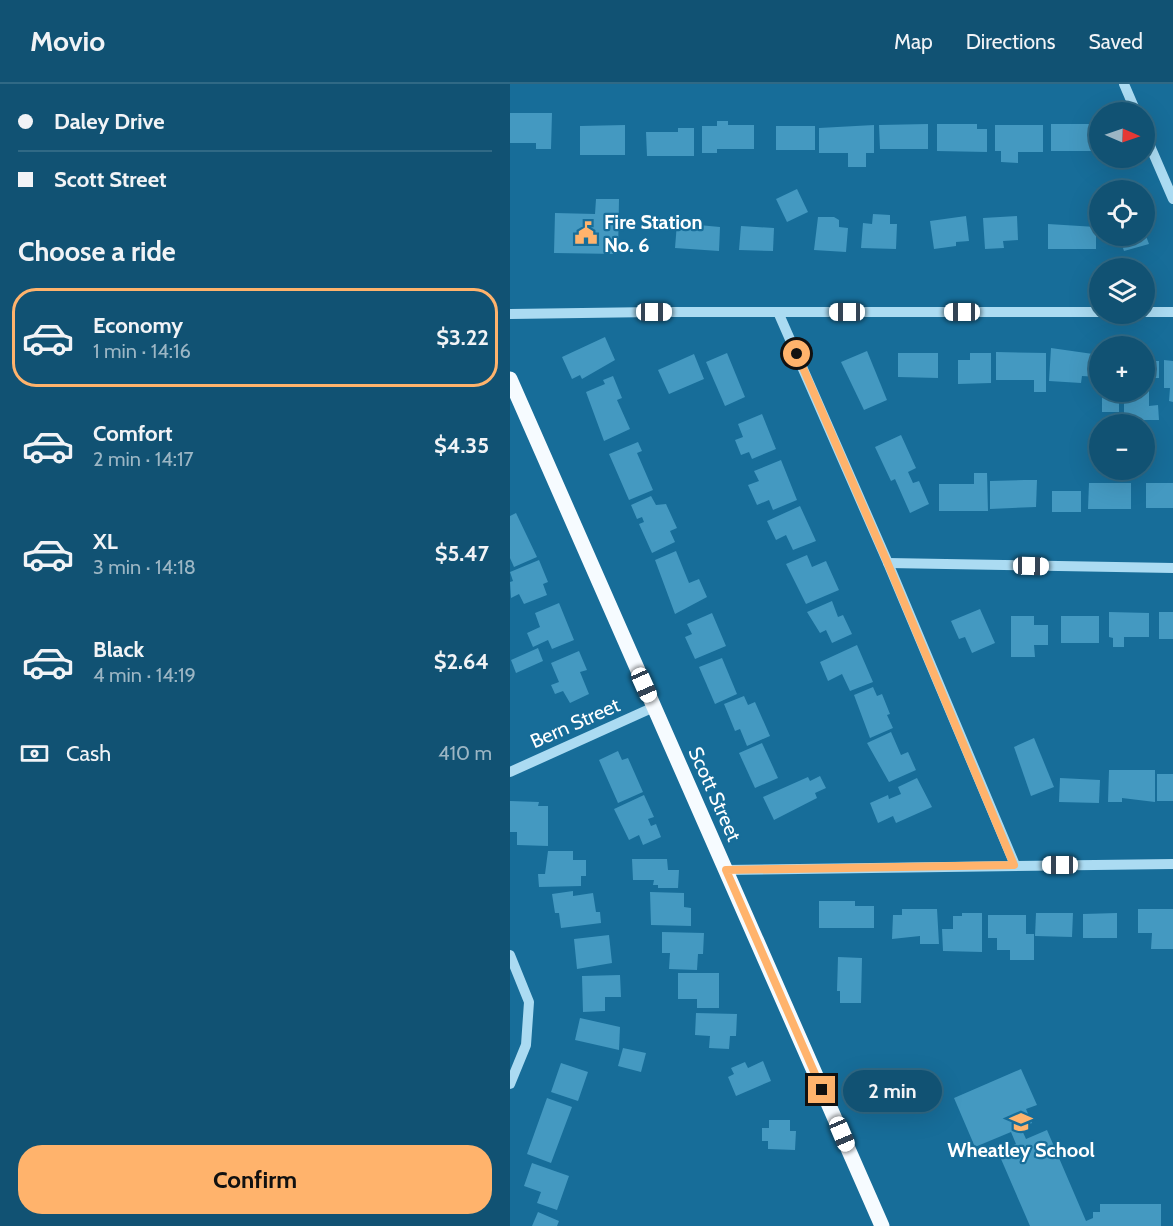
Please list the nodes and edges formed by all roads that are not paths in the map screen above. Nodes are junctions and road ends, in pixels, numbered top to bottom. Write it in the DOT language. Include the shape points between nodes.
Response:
graph roads {
  1 [pos="1124,84"];
  2 [pos="1132,102"];
  3 [pos="1155,157"];
  4 [pos="1173,199"];
  5 [pos="778,312"];
  6 [pos="1089,312"];
  7 [pos="1155,312"];
  8 [pos="1173,312"];
  9 [pos="510,314"];
  10 [pos="510,379"];
  11 [pos="888,564"];
  12 [pos="1173,568"];
  13 [pos="654,707"];
  14 [pos="510,772"];
  15 [pos="1173,864"];
  16 [pos="1014,865"];
  17 [pos="726,870"];
  18 [pos="510,955"];
  19 [pos="510,1084"];
  20 [pos="882,1226"];
  1 -- 2 [label="street"];
  3 -- 4 [label="street"];
  5 -- 6 [label="street"];
  5 -- 9 [label="street"];
  5 -- 11 [label="street"];
  7 -- 8 [label="street"];
  10 -- 13 [label="main road, Scott Street"];
  11 -- 12 [label="street"];
  11 -- 16 [label="street"];
  13 -- 14 [label="street, Bern Street"];
  13 -- 17 [label="main road, Scott Street"];
  15 -- 16 [label="street"];
  16 -- 17 [label="street"];
  17 -- 20 [label="main road, Scott Street"];
  18 -- 19 [label="street" via="529,1002 526,1045"];
}
